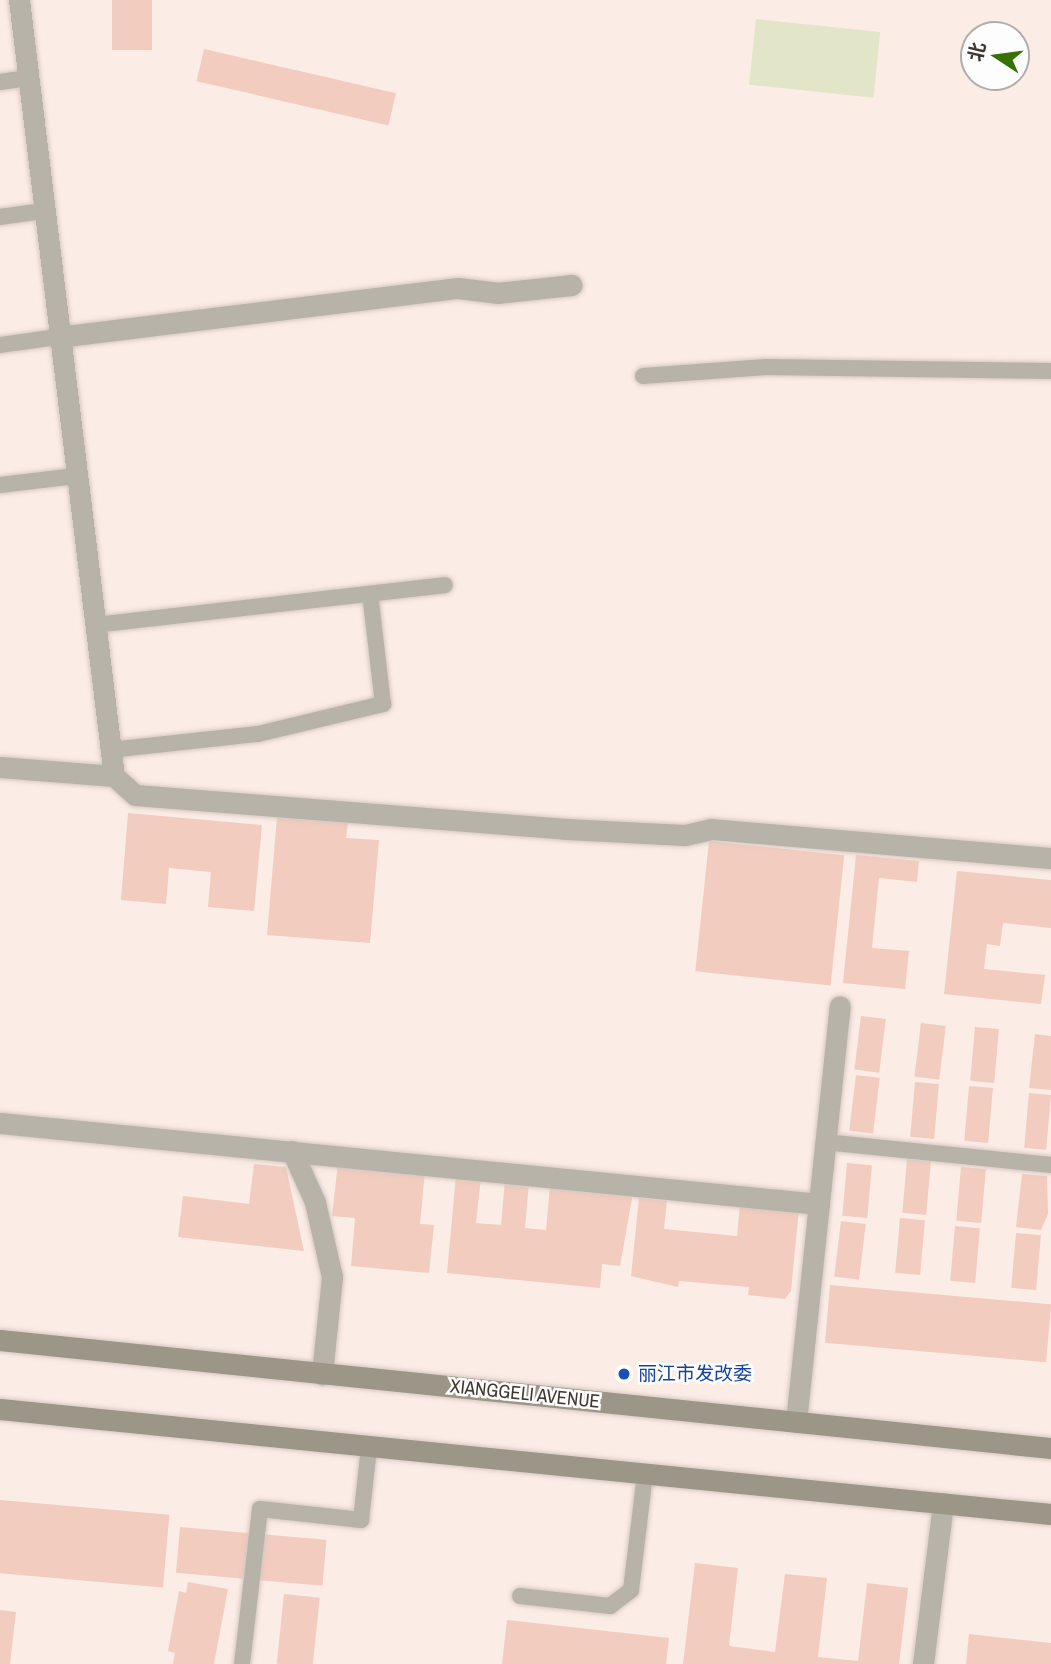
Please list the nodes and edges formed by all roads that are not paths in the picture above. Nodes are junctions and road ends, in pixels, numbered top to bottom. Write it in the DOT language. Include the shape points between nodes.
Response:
graph roads {
  1 [pos="19,0"];
  2 [pos="27,78"];
  3 [pos="0,82"];
  4 [pos="42,211"];
  5 [pos="0,217"];
  6 [pos="572,285"];
  7 [pos="58,337"];
  8 [pos="0,345"];
  9 [pos="1051,371"];
  10 [pos="643,376"];
  11 [pos="75,476"];
  12 [pos="0,485"];
  13 [pos="445,585"];
  14 [pos="369,594"];
  15 [pos="95,625"];
  16 [pos="110,750"];
  17 [pos="0,767"];
  18 [pos="114,776"];
  19 [pos="1051,858"];
  20 [pos="839,1006"];
  21 [pos="0,1123"];
  22 [pos="825,1142"];
  23 [pos="292,1151"];
  24 [pos="1051,1166"];
  25 [pos="819,1204"];
  26 [pos="0,1340"];
  27 [pos="322,1374"];
  28 [pos="0,1409"];
  29 [pos="796,1422"];
  30 [pos="369,1447"];
  31 [pos="1051,1448"];
  32 [pos="645,1474"];
  33 [pos="943,1503"];
  34 [pos="1051,1514"];
  35 [pos="520,1595"];
  36 [pos="242,1664"];
  37 [pos="923,1664"];
  1 -- 2 [label="street"];
  2 -- 3 [label="lane"];
  2 -- 4 [label="street"];
  4 -- 5 [label="lane"];
  4 -- 7 [label="street"];
  6 -- 7 [label="street" via="497,293 458,288"];
  7 -- 8 [label="lane"];
  7 -- 11 [label="street"];
  9 -- 10 [label="lane" via="766,367"];
  11 -- 12 [label="lane"];
  11 -- 15 [label="street"];
  13 -- 14 [label="lane"];
  14 -- 15 [label="lane"];
  14 -- 16 [label="lane" via="383,705 258,734"];
  15 -- 16 [label="street"];
  16 -- 18 [label="street"];
  17 -- 18 [label="street"];
  18 -- 19 [label="street" via="135,795 579,830 685,835 711,829"];
  20 -- 22 [label="street"];
  21 -- 23 [label="street"];
  22 -- 24 [label="lane"];
  22 -- 25 [label="street"];
  23 -- 25 [label="street"];
  23 -- 27 [label="street" via="315,1202 332,1278"];
  25 -- 29 [label="street"];
  26 -- 27 [label="main road, XIANGGELI AVENUE"];
  27 -- 29 [label="main road, XIANGGELI AVENUE"];
  28 -- 30 [label="main road"];
  29 -- 31 [label="main road, XIANGGELI AVENUE"];
  30 -- 32 [label="main road"];
  30 -- 36 [label="lane" via="361,1520 260,1509"];
  32 -- 33 [label="main road"];
  32 -- 35 [label="lane" via="631,1590 610,1606"];
  33 -- 34 [label="main road"];
  33 -- 37 [label="street"];
}
